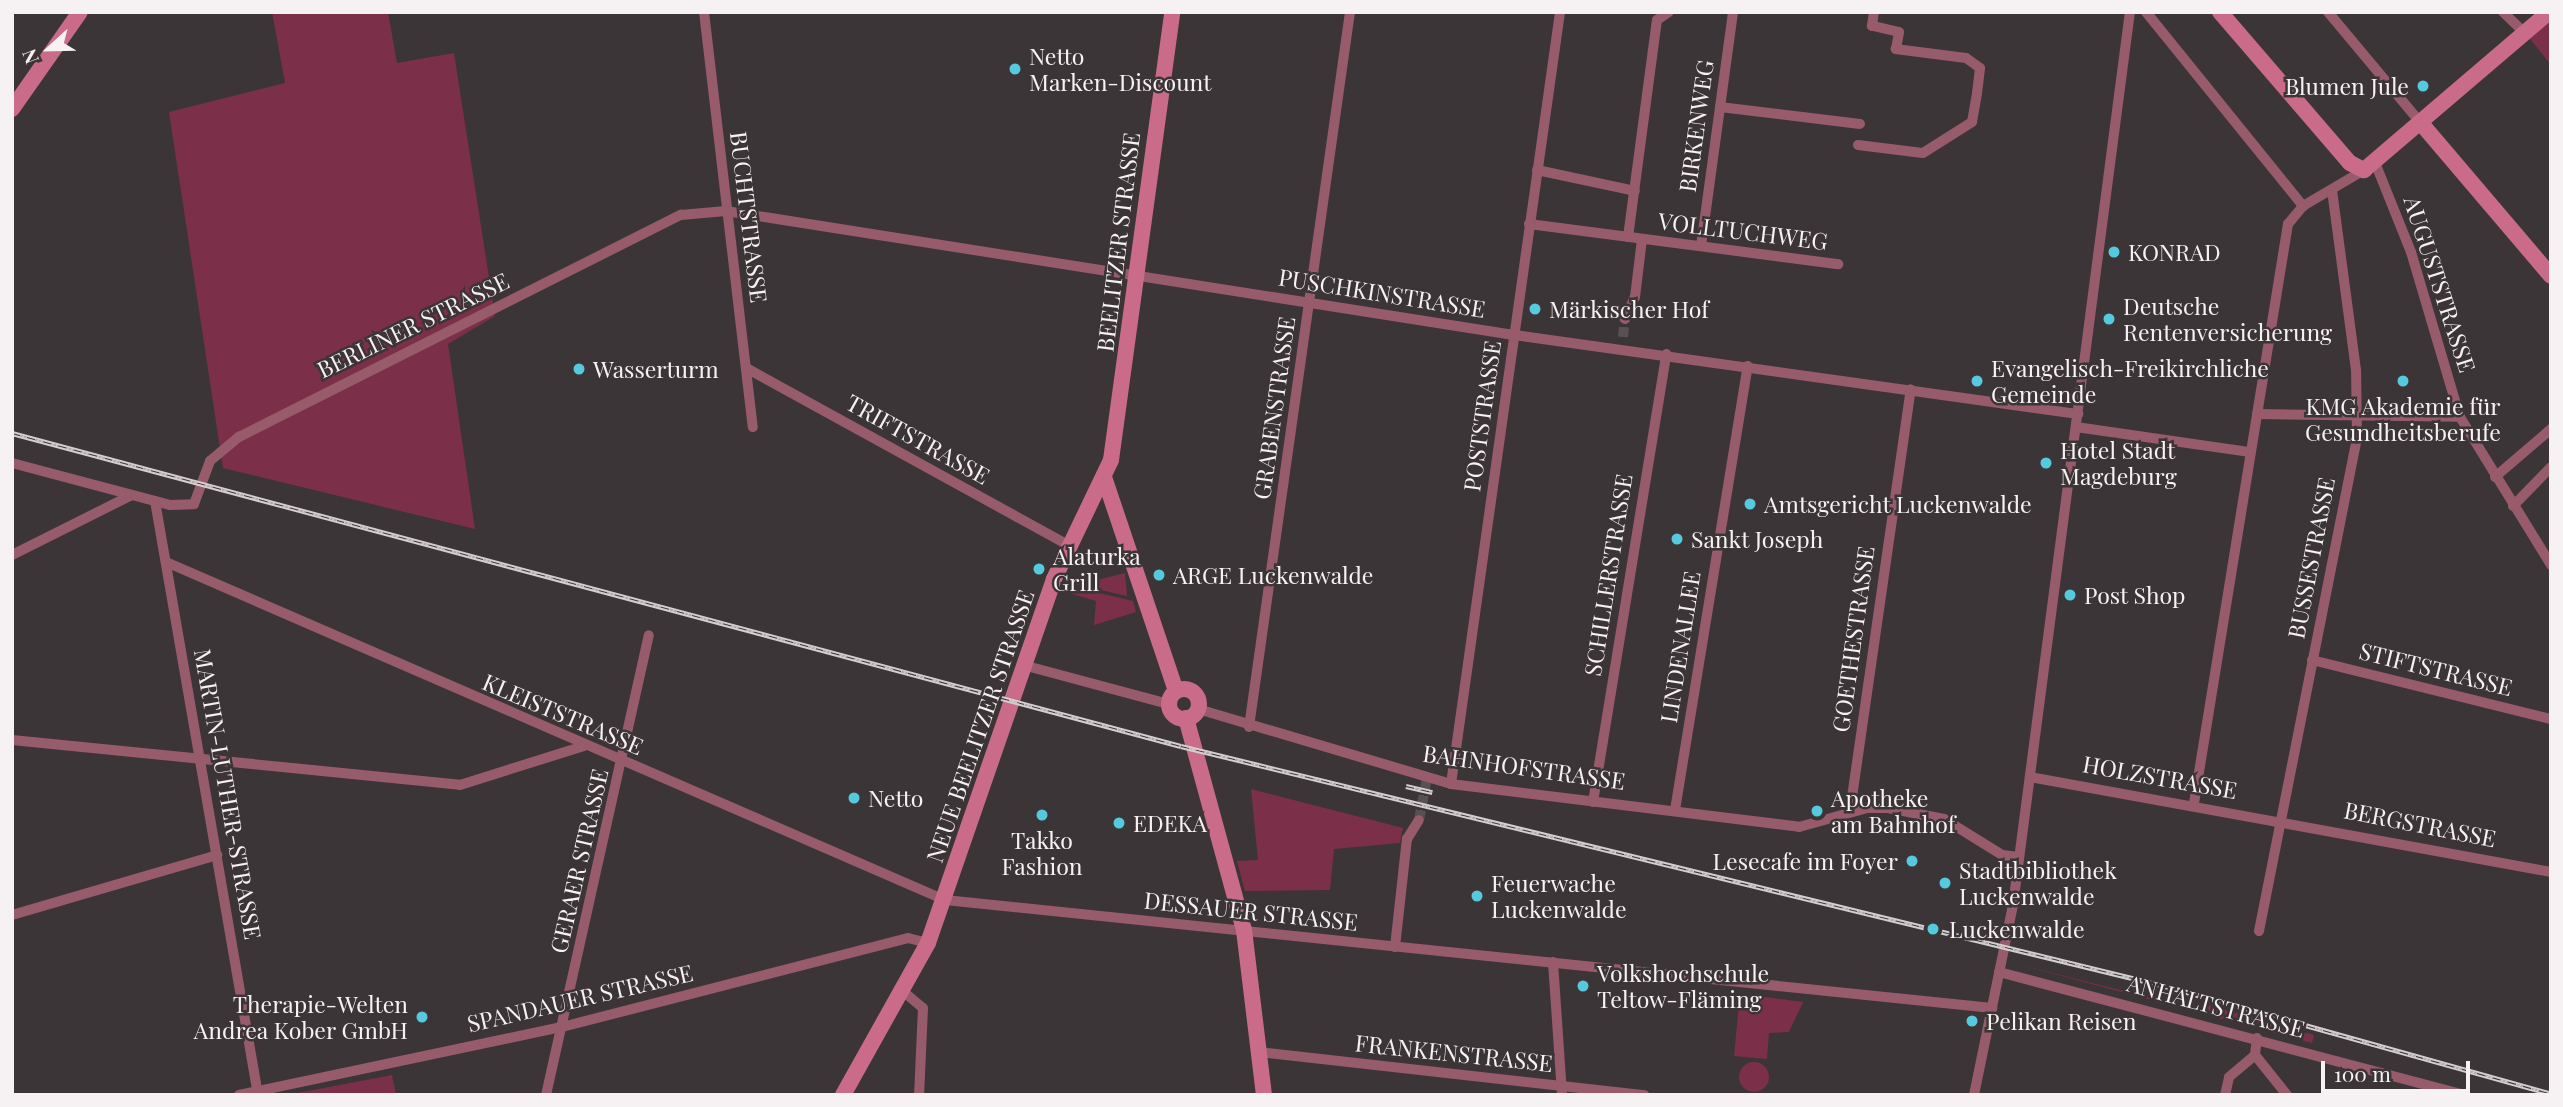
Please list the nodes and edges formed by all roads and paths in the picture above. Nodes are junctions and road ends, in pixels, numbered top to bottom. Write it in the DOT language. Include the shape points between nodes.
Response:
graph roads {
  1 [pos="80,12"];
  2 [pos="704,12"];
  3 [pos="1172,12"];
  4 [pos="1350,12"];
  5 [pos="1559,12"];
  6 [pos="1669,12"];
  7 [pos="1732,12"];
  8 [pos="1874,12"];
  9 [pos="2146,12"];
  10 [pos="2220,12"];
  11 [pos="2328,12"];
  12 [pos="2503,12"];
  13 [pos="2549,12"];
  14 [pos="2131,13"];
  15 [pos="2526,34"];
  16 [pos="1720,107"];
  17 [pos="12,109"];
  18 [pos="2420,122"];
  19 [pos="1860,124"];
  20 [pos="1858,145"];
  21 [pos="2363,164"];
  22 [pos="1537,170"];
  23 [pos="2332,190"];
  24 [pos="1635,191"];
  25 [pos="2304,206"];
  26 [pos="726,211"];
  27 [pos="681,215"];
  28 [pos="1530,224"];
  29 [pos="1628,237"];
  30 [pos="1642,239"];
  31 [pos="1701,246"];
  32 [pos="1838,264"];
  33 [pos="2551,276"];
  34 [pos="1137,277"];
  35 [pos="1311,303"];
  36 [pos="1625,319"];
  37 [pos="1515,334"];
  38 [pos="1665,354"];
  39 [pos="1748,366"];
  40 [pos="748,369"];
  41 [pos="1911,389"];
  42 [pos="2078,414"];
  43 [pos="2258,414"];
  44 [pos="2359,417"];
  45 [pos="2460,417"];
  46 [pos="752,426"];
  47 [pos="2076,427"];
  48 [pos="2551,429"];
  49 [pos="2250,452"];
  50 [pos="12,463"];
  51 [pos="2551,467"];
  52 [pos="1104,477"];
  53 [pos="2495,477"];
  54 [pos="132,495"];
  55 [pos="155,500"];
  56 [pos="2513,506"];
  57 [pos="1068,545"];
  58 [pos="12,555"];
  59 [pos="166,562"];
  60 [pos="2551,565"];
  61 [pos="649,635"];
  62 [pos="2312,660"];
  63 [pos="1023,665"];
  64 [pos="1172,698"];
  65 [pos="1192,714"];
  66 [pos="2551,719"];
  67 [pos="1249,727"];
  68 [pos="12,740"];
  69 [pos="584,746"];
  70 [pos="200,757"];
  71 [pos="623,763"];
  72 [pos="2030,777"];
  73 [pos="1451,784"];
  74 [pos="1592,802"];
  75 [pos="2194,803"];
  76 [pos="1675,810"];
  77 [pos="1850,811"];
  78 [pos="1419,820"];
  79 [pos="2282,820"];
  80 [pos="217,855"];
  81 [pos="2019,857"];
  82 [pos="2551,872"];
  83 [pos="945,900"];
  84 [pos="12,915"];
  85 [pos="1244,930"];
  86 [pos="2259,932"];
  87 [pos="928,943"];
  88 [pos="1395,947"];
  89 [pos="1553,962"];
  90 [pos="1999,972"];
  91 [pos="905,993"];
  92 [pos="1992,1008"];
  93 [pos="562,1027"];
  94 [pos="2256,1038"];
  95 [pos="1259,1052"];
  96 [pos="2255,1055"];
  97 [pos="1561,1090"];
  98 [pos="258,1093"];
  99 [pos="239,1095"];
  100 [pos="546,1095"];
  101 [pos="843,1095"];
  102 [pos="919,1095"];
  103 [pos="1264,1095"];
  104 [pos="1645,1095"];
  105 [pos="1974,1095"];
  106 [pos="2225,1095"];
  107 [pos="2287,1095"];
  108 [pos="2463,1095"];
  1 -- 17 [label="main road"];
  2 -- 26 [label="street, BUCHTSTRASSE"];
  3 -- 34 [label="main road, BEELITZER STRASSE"];
  4 -- 35 [label="street, GRABENSTRASSE"];
  5 -- 22 [label="street, POSTSTRASSE"];
  6 -- 24 [label="street, VOLLTUCHWEG" via="1657,20"];
  7 -- 16 [label="street, BIRKENWEG"];
  8 -- 20 [label="street" via="1872,26 1899,32 1896,49 1966,58 1980,68 1977,93 1972,122 1923,153"];
  9 -- 25 [label="street"];
  10 -- 21 [label="main road"];
  11 -- 18 [label="street"];
  12 -- 15 [label="street"];
  13 -- 15 [label="main road"];
  14 -- 42 [label="street"];
  15 -- 18 [label="main road"];
  16 -- 19 [label="street"];
  16 -- 31 [label="street, BIRKENWEG"];
  18 -- 21 [label="main road"];
  18 -- 33 [label="main road"];
  21 -- 23 [label="street"];
  21 -- 45 [label="street, AUGUSTSTRASSE" via="2411,252"];
  22 -- 24 [label="street, VOLLTUCHWEG"];
  22 -- 28 [label="street, POSTSTRASSE"];
  23 -- 25 [label="street"];
  23 -- 44 [label="street, BUSSESTRASSE"];
  24 -- 29 [label="street, VOLLTUCHWEG"];
  25 -- 43 [label="street" via="2288,224"];
  26 -- 27 [label="street, PUSCHKINSTRASSE"];
  26 -- 34 [label="street, PUSCHKINSTRASSE"];
  26 -- 40 [label="street, BUCHTSTRASSE"];
  27 -- 55 [label="street, BERLINER STRASSE" via="239,437 210,461 194,504"];
  28 -- 29 [label="street, VOLLTUCHWEG"];
  28 -- 37 [label="street, POSTSTRASSE"];
  29 -- 30 [label="street, VOLLTUCHWEG"];
  30 -- 31 [label="street, VOLLTUCHWEG"];
  30 -- 36 [label="street, VOLLTUCHWEG" via="1635,297"];
  31 -- 32 [label="street, VOLLTUCHWEG"];
  34 -- 35 [label="street, PUSCHKINSTRASSE"];
  34 -- 52 [label="main road, BEELITZER STRASSE"];
  35 -- 37 [label="street, PUSCHKINSTRASSE"];
  35 -- 67 [label="street, GRABENSTRASSE"];
  37 -- 38 [label="street, PUSCHKINSTRASSE" via="1622,342"];
  37 -- 73 [label="street, POSTSTRASSE"];
  38 -- 39 [label="street, PUSCHKINSTRASSE"];
  38 -- 74 [label="street, SCHILLERSTRASSE"];
  39 -- 41 [label="street, PUSCHKINSTRASSE"];
  39 -- 76 [label="street, LINDENALLEE"];
  40 -- 46 [label="street, BUCHTSTRASSE"];
  40 -- 57 [label="street, TRIFTSTRASSE"];
  41 -- 42 [label="street, PUSCHKINSTRASSE"];
  41 -- 77 [label="street, GOETHESTRASSE"];
  42 -- 47 [label="street"];
  43 -- 44 [label="street"];
  43 -- 49 [label="street"];
  44 -- 45 [label="street"];
  44 -- 62 [label="street, BUSSESTRASSE"];
  45 -- 53 [label="street, AUGUSTSTRASSE"];
  47 -- 49 [label="street"];
  47 -- 72 [label="street"];
  48 -- 53 [label="street"];
  49 -- 75 [label="street"];
  50 -- 54 [label="street"];
  51 -- 56 [label="street"];
  52 -- 57 [label="main road, NEUE BEELITZER STRASSE"];
  52 -- 64 [label="main road"];
  53 -- 56 [label="street, AUGUSTSTRASSE"];
  54 -- 55 [label="street"];
  54 -- 58 [label="street"];
  55 -- 59 [label="street, MARTIN-LUTHER-STRASSE"];
  56 -- 60 [label="street, AUGUSTSTRASSE"];
  57 -- 63 [label="main road, NEUE BEELITZER STRASSE"];
  59 -- 69 [label="street, KLEISTSTRASSE"];
  59 -- 70 [label="street, MARTIN-LUTHER-STRASSE"];
  61 -- 71 [label="street, GERAER STRASSE"];
  62 -- 66 [label="street, STIFTSTRASSE"];
  62 -- 79 [label="street, BUSSESTRASSE"];
  63 -- 64 [label="street"];
  63 -- 83 [label="main road, NEUE BEELITZER STRASSE"];
  64 -- 65 [label="main road" via="1172,713"];
  64 -- 65 [label="main road" via="1191,691"];
  65 -- 67 [label="street, BAHNHOFSTRASSE"];
  65 -- 85 [label="main road"];
  67 -- 73 [label="street, BAHNHOFSTRASSE"];
  68 -- 70 [label="street"];
  69 -- 70 [label="street" via="460,785"];
  69 -- 71 [label="street, KLEISTSTRASSE"];
  70 -- 80 [label="street, MARTIN-LUTHER-STRASSE"];
  71 -- 83 [label="street, KLEISTSTRASSE"];
  71 -- 93 [label="street, GERAER STRASSE"];
  72 -- 75 [label="street, HOLZSTRASSE"];
  72 -- 81 [label="street"];
  73 -- 74 [label="street, BAHNHOFSTRASSE"];
  74 -- 76 [label="street, BAHNHOFSTRASSE"];
  75 -- 79 [label="street, HOLZSTRASSE"];
  76 -- 77 [label="street, BAHNHOFSTRASSE" via="1799,827"];
  77 -- 81 [label="street, BAHNHOFSTRASSE" via="1888,808 1944,819 2002,855"];
  78 -- 88 [label="street" via="1407,839"];
  79 -- 82 [label="street, BERGSTRASSE"];
  79 -- 86 [label="street, BUSSESTRASSE"];
  80 -- 84 [label="street"];
  80 -- 98 [label="street, MARTIN-LUTHER-STRASSE"];
  81 -- 90 [label="street"];
  83 -- 85 [label="street, DESSAUER STRASSE"];
  83 -- 87 [label="main road, NEUE BEELITZER STRASSE"];
  85 -- 88 [label="street, DESSAUER STRASSE"];
  85 -- 95 [label="main road"];
  87 -- 91 [label="main road, NEUE BEELITZER STRASSE"];
  87 -- 93 [label="street, SPANDAUER STRASSE" via="908,937"];
  88 -- 89 [label="street, DESSAUER STRASSE"];
  89 -- 92 [label="street, DESSAUER STRASSE"];
  89 -- 97 [label="street"];
  90 -- 92 [label="street"];
  90 -- 94 [label="street, ANHALTSTRASSE"];
  91 -- 101 [label="main road, NEUE BEELITZER STRASSE"];
  91 -- 102 [label="street" via="923,1009"];
  92 -- 105 [label="street"];
  93 -- 98 [label="street, SPANDAUER STRASSE"];
  93 -- 100 [label="street, GERAER STRASSE"];
  94 -- 96 [label="street"];
  94 -- 108 [label="street, ANHALTSTRASSE"];
  95 -- 97 [label="street, FRANKENSTRASSE"];
  95 -- 103 [label="main road"];
  96 -- 106 [label="street" via="2229,1077"];
  96 -- 107 [label="street"];
  97 -- 104 [label="street, FRANKENSTRASSE"];
  98 -- 99 [label="street, SPANDAUER STRASSE"];
}
